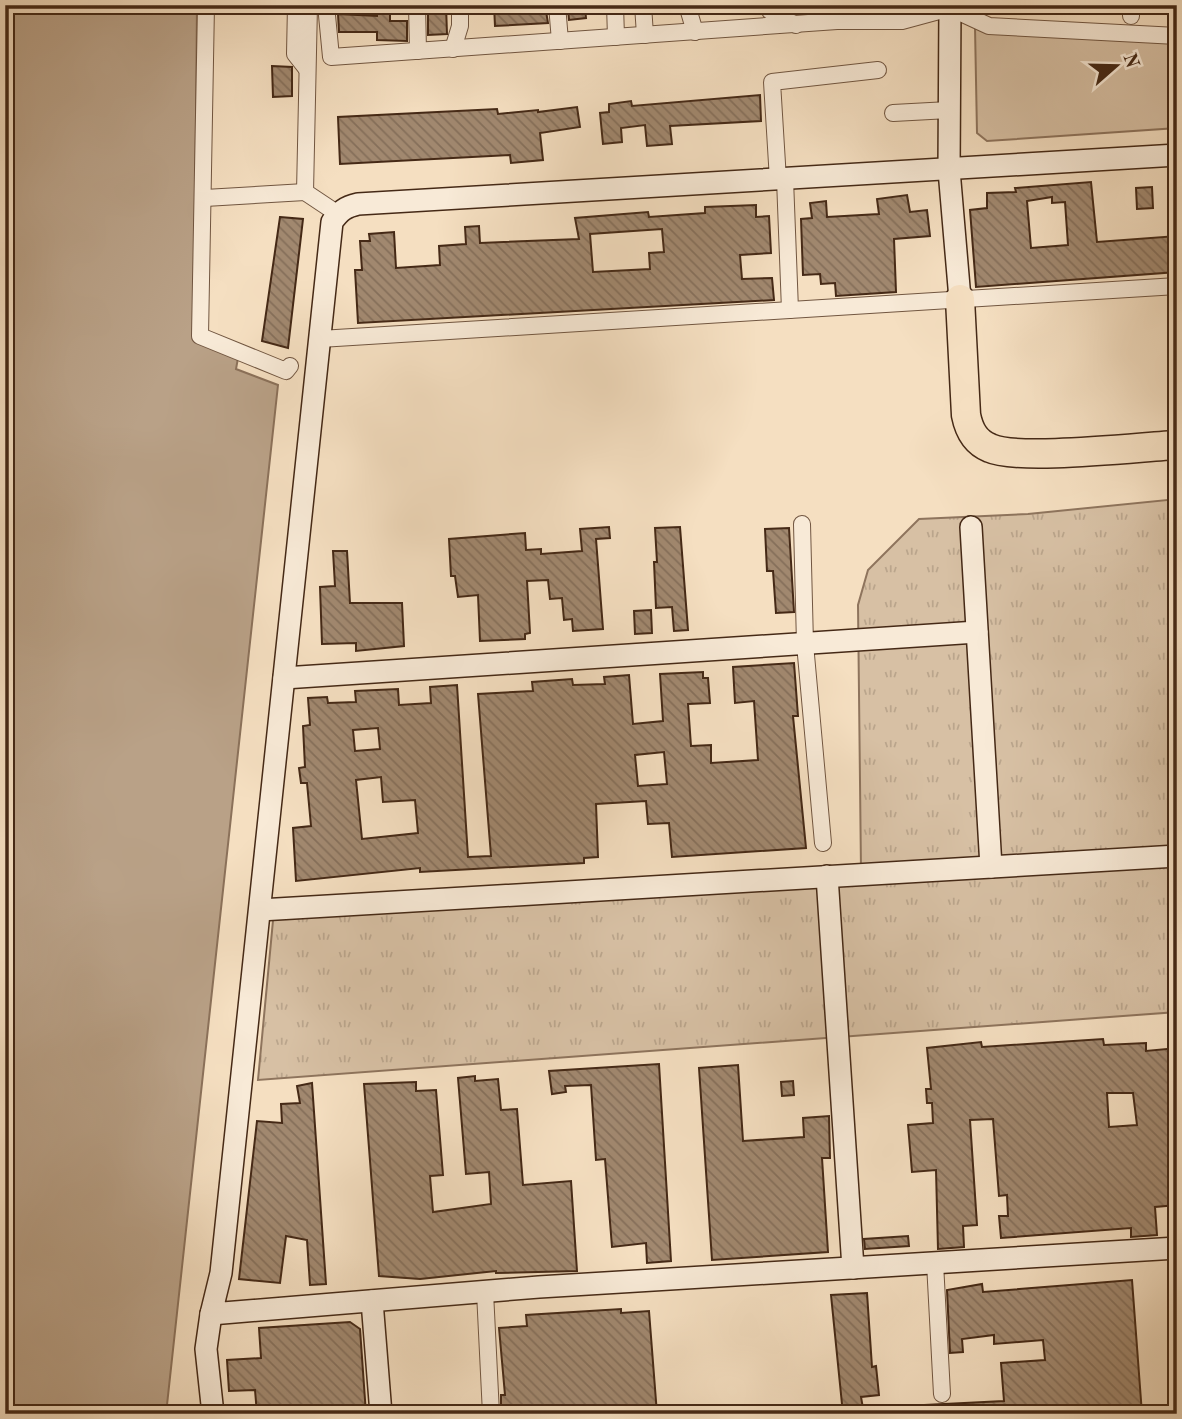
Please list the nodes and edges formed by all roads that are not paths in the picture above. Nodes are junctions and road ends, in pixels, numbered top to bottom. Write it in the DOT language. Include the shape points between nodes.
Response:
graph roads {
  1 [pos="206,5"];
  2 [pos="296,5"];
  3 [pos="309,5"];
  4 [pos="326,5"];
  5 [pos="417,5"];
  6 [pos="460,5"];
  7 [pos="557,5"];
  8 [pos="615,5"];
  9 [pos="643,5"];
  10 [pos="687,5"];
  11 [pos="950,7"];
  12 [pos="770,10"];
  13 [pos="807,10"];
  14 [pos="827,22"];
  15 [pos="796,25"];
  16 [pos="695,32"];
  17 [pos="645,35"];
  18 [pos="1177,36"];
  19 [pos="616,37"];
  20 [pos="559,41"];
  21 [pos="453,48"];
  22 [pos="418,51"];
  23 [pos="306,68"];
  24 [pos="878,70"];
  25 [pos="949,110"];
  26 [pos="893,113"];
  27 [pos="1177,155"];
  28 [pos="949,170"];
  29 [pos="782,180"];
  30 [pos="305,192"];
  31 [pos="205,198"];
  32 [pos="338,214"];
  33 [pos="1177,286"];
  34 [pos="960,299"];
  35 [pos="790,310"];
  36 [pos="320,339"];
  37 [pos="290,366"];
  38 [pos="1177,445"];
  39 [pos="802,524"];
  40 [pos="971,527"];
  41 [pos="977,632"];
  42 [pos="805,644"];
  43 [pos="284,678"];
  44 [pos="824,843"];
  45 [pos="1177,856"];
  46 [pos="990,867"];
  47 [pos="827,876"];
  48 [pos="260,910"];
  49 [pos="1177,1248"];
  50 [pos="935,1263"];
  51 [pos="853,1268"];
  52 [pos="485,1292"];
  53 [pos="372,1301"];
  54 [pos="211,1314"];
  55 [pos="942,1394"];
  56 [pos="213,1414"];
  57 [pos="381,1414"];
  58 [pos="491,1414"];
  1 -- 31 [label="street"];
  2 -- 23 [label="street" via="295,54"];
  3 -- 23 [label="street"];
  4 -- 22 [label="street" via="331,57"];
  5 -- 22 [label="street"];
  6 -- 21 [label="street"];
  7 -- 20 [label="street"];
  8 -- 19 [label="street"];
  9 -- 17 [label="street"];
  10 -- 16 [label="street"];
  11 -- 14 [label="street" via="902,21"];
  11 -- 18 [label="street" via="989,26"];
  11 -- 25 [label="street"];
  12 -- 15 [label="street"];
  13 -- 14 [label="street"];
  14 -- 15 [label="street"];
  15 -- 16 [label="street"];
  16 -- 17 [label="street"];
  17 -- 19 [label="street"];
  19 -- 20 [label="street"];
  20 -- 21 [label="street"];
  21 -- 22 [label="street"];
  23 -- 30 [label="street"];
  24 -- 29 [label="street" via="772,82"];
  25 -- 26 [label="street"];
  25 -- 28 [label="street"];
  27 -- 28 [label="street"];
  28 -- 29 [label="street"];
  28 -- 34 [label="street"];
  29 -- 32 [label="street" via="358,204"];
  29 -- 35 [label="street"];
  30 -- 31 [label="street"];
  30 -- 32 [label="street"];
  31 -- 37 [label="street" via="200,336 285,371"];
  32 -- 36 [label="street" via="332,222"];
  33 -- 34 [label="street"];
  34 -- 35 [label="street"];
  34 -- 38 [label="highway" via="966,415 977,441 1006,453"];
  35 -- 36 [label="street"];
  36 -- 43 [label="street"];
  39 -- 42 [label="street"];
  40 -- 41 [label="street"];
  41 -- 42 [label="street"];
  41 -- 46 [label="street"];
  42 -- 43 [label="street"];
  42 -- 44 [label="street"];
  43 -- 48 [label="street"];
  45 -- 46 [label="street"];
  46 -- 47 [label="street"];
  47 -- 48 [label="street"];
  47 -- 51 [label="street"];
  48 -- 54 [label="street" via="221,1273"];
  49 -- 50 [label="street"];
  50 -- 51 [label="street"];
  50 -- 55 [label="street"];
  51 -- 52 [label="street"];
  52 -- 53 [label="street"];
  52 -- 58 [label="street"];
  53 -- 54 [label="street"];
  53 -- 57 [label="street"];
  54 -- 56 [label="street" via="206,1349"];
}
